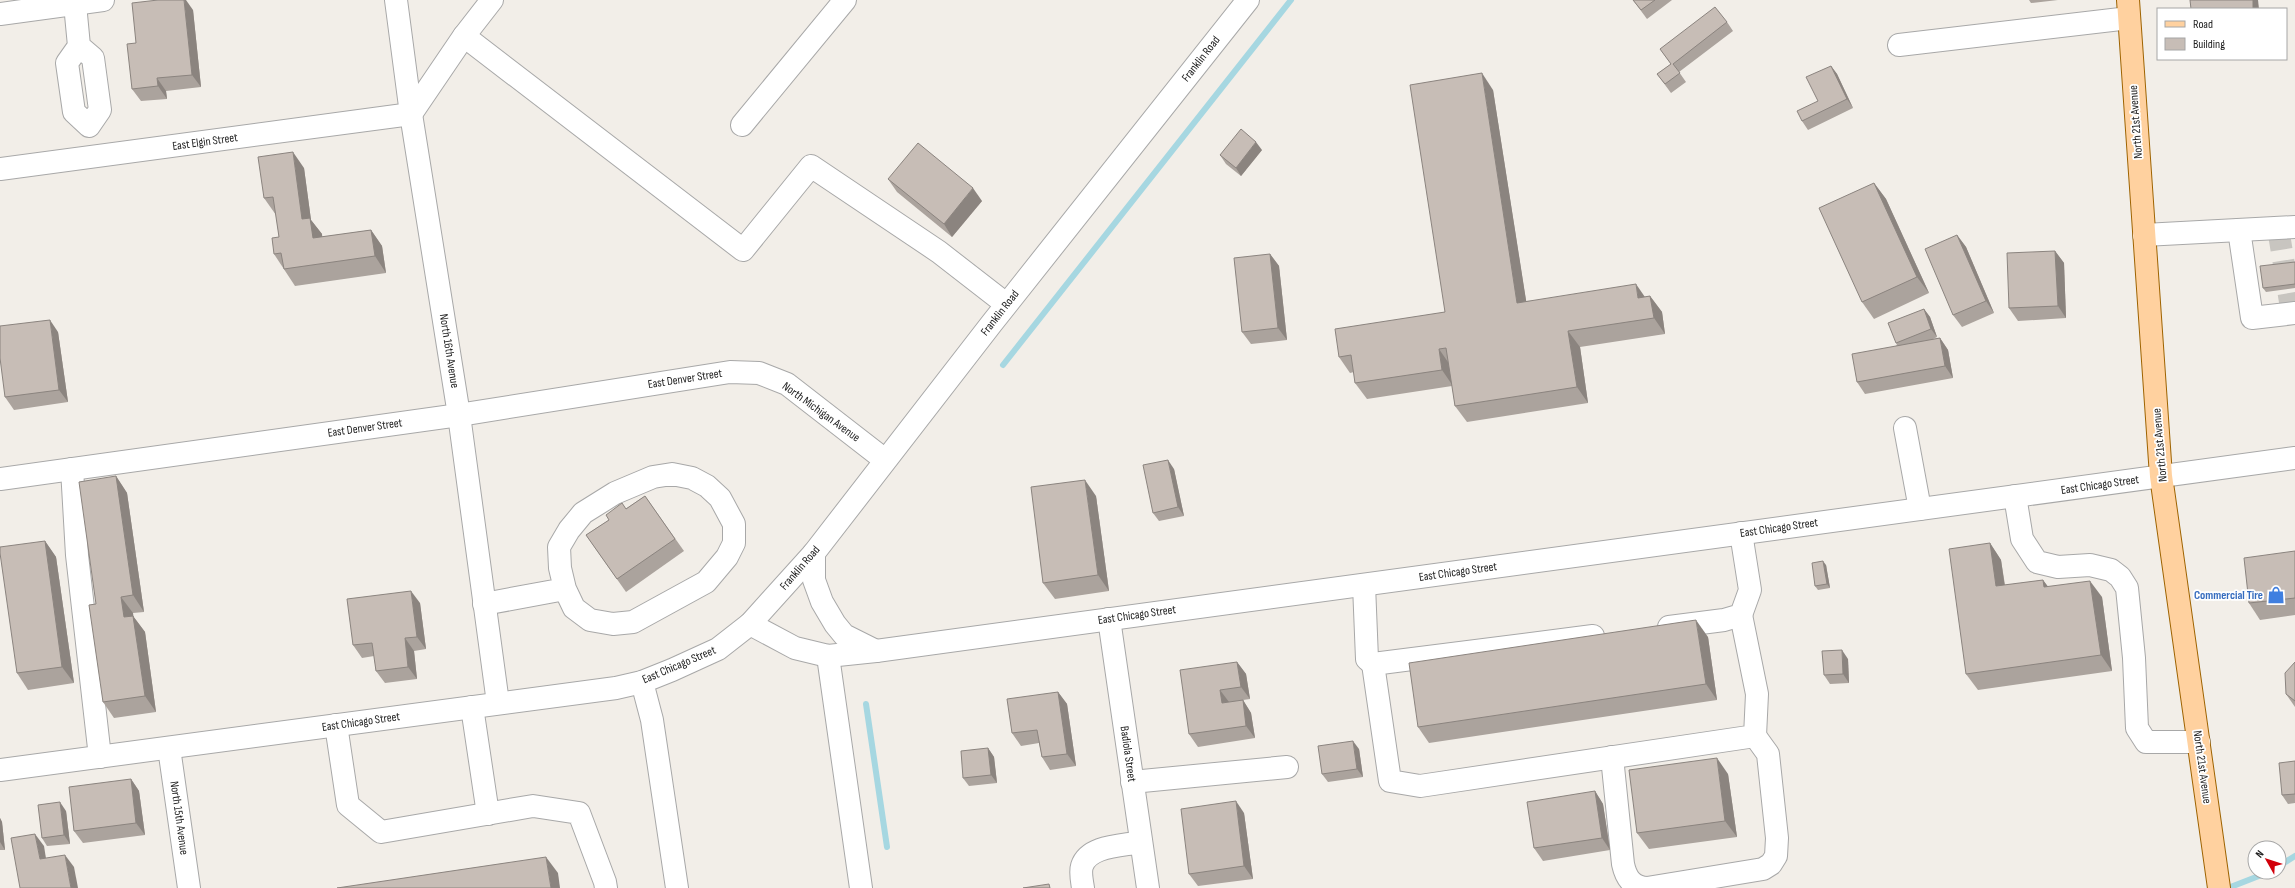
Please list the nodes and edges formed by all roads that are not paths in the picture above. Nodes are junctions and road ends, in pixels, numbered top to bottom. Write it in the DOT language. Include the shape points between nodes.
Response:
graph roads {
  1 [pos="103,0"];
  2 [pos="396,0"];
  3 [pos="492,0"];
  4 [pos="845,0"];
  5 [pos="1245,1"];
  6 [pos="74,4"];
  7 [pos="2129,9"];
  8 [pos="0,14"];
  9 [pos="464,36"];
  10 [pos="1899,44"];
  11 [pos="411,114"];
  12 [pos="742,125"];
  13 [pos="92,157"];
  14 [pos="0,169"];
  15 [pos="2295,227"];
  16 [pos="2239,230"];
  17 [pos="2144,235"];
  18 [pos="1006,304"];
  19 [pos="2295,313"];
  20 [pos="730,372"];
  21 [pos="459,415"];
  22 [pos="1905,428"];
  23 [pos="2295,458"];
  24 [pos="885,460"];
  25 [pos="72,469"];
  26 [pos="2161,476"];
  27 [pos="0,479"];
  28 [pos="2015,496"];
  29 [pos="1920,509"];
  30 [pos="1741,533"];
  31 [pos="814,553"];
  32 [pos="1364,585"];
  33 [pos="564,589"];
  34 [pos="484,604"];
  35 [pos="1741,615"];
  36 [pos="1109,619"];
  37 [pos="750,624"];
  38 [pos="1646,630"];
  39 [pos="1615,634"];
  40 [pos="876,651"];
  41 [pos="828,656"];
  42 [pos="1373,664"];
  43 [pos="642,682"];
  44 [pos="498,703"];
  45 [pos="472,707"];
  46 [pos="336,725"];
  47 [pos="1755,736"];
  48 [pos="2199,742"];
  49 [pos="169,748"];
  50 [pos="100,757"];
  51 [pos="1612,757"];
  52 [pos="1287,766"];
  53 [pos="0,770"];
  54 [pos="1132,782"];
  55 [pos="488,814"];
  56 [pos="1141,842"];
  57 [pos="188,888"];
  58 [pos="606,888"];
  59 [pos="677,888"];
  60 [pos="861,888"];
  61 [pos="1083,888"];
  62 [pos="1148,888"];
  63 [pos="2219,888"];
  1 -- 6 [label="street"];
  2 -- 11 [label="street, North 16th Avenue"];
  3 -- 9 [label="street"];
  4 -- 12 [label="street"];
  5 -- 18 [label="street, Franklin Road"];
  6 -- 8 [label="street"];
  6 -- 13 [label="street" via="79,46 67,63 74,112 89,126"];
  7 -- 10 [label="street"];
  7 -- 17 [label="main road, North 21st Avenue"];
  9 -- 11 [label="street"];
  9 -- 18 [label="street" via="743,250 811,166 939,252"];
  11 -- 13 [label="street, East Elgin Street"];
  11 -- 21 [label="street, North 16th Avenue"];
  13 -- 14 [label="street, East Elgin Street"];
  15 -- 16 [label="street"];
  16 -- 17 [label="street"];
  16 -- 19 [label="street" via="2252,318"];
  17 -- 26 [label="main road, North 21st Avenue"];
  18 -- 24 [label="street, Franklin Road"];
  20 -- 21 [label="street, East Denver Street"];
  20 -- 24 [label="street, North Michigan Avenue" via="759,373 787,384"];
  21 -- 25 [label="street, East Denver Street"];
  21 -- 34 [label="street, North 16th Avenue"];
  22 -- 29 [label="street"];
  23 -- 26 [label="street, East Chicago Street"];
  24 -- 31 [label="street, Franklin Road"];
  25 -- 27 [label="street, East Denver Street"];
  25 -- 50 [label="street" via="77,555"];
  26 -- 28 [label="street, East Chicago Street"];
  26 -- 48 [label="main road, North 21st Avenue"];
  28 -- 29 [label="street, East Chicago Street"];
  28 -- 48 [label="street" via="2022,539 2037,562 2058,567 2090,565 2111,570 2120,577 2127,588 2137,728 2146,742"];
  29 -- 30 [label="street, East Chicago Street"];
  30 -- 32 [label="street, East Chicago Street"];
  30 -- 35 [label="street" via="1750,590"];
  31 -- 37 [label="street, Franklin Road"];
  31 -- 40 [label="street" via="814,580 822,602 835,624 844,635"];
  32 -- 36 [label="street, East Chicago Street"];
  32 -- 42 [label="street" via="1367,659"];
  33 -- 33 [label="street" via="560,547 568,530 583,513 615,493 653,477 672,474 692,478 707,486 720,498 734,524 734,542 727,557 706,582 633,622 613,624 590,620 574,608"];
  33 -- 34 [label="street"];
  34 -- 44 [label="street, North 16th Avenue"];
  35 -- 38 [label="street" via="1724,620"];
  35 -- 47 [label="street" via="1758,694"];
  36 -- 40 [label="street, East Chicago Street"];
  36 -- 54 [label="street, Badiola Street"];
  37 -- 41 [label="street, East Chicago Street" via="795,648"];
  37 -- 43 [label="street, East Chicago Street" via="718,649"];
  39 -- 42 [label="street"];
  40 -- 41 [label="street, East Chicago Street"];
  41 -- 60 [label="street"];
  42 -- 51 [label="street" via="1390,781 1420,786"];
  43 -- 44 [label="street, East Chicago Street" via="616,688"];
  43 -- 59 [label="street" via="652,720"];
  44 -- 45 [label="street, East Chicago Street"];
  45 -- 46 [label="street, East Chicago Street"];
  45 -- 55 [label="street"];
  46 -- 49 [label="street, East Chicago Street"];
  46 -- 55 [label="street" via="348,805 381,832"];
  47 -- 51 [label="street"];
  47 -- 51 [label="street" via="1768,754 1777,838 1776,856 1763,869 1647,888 1638,887 1626,876 1624,870"];
  48 -- 63 [label="main road, North 21st Avenue"];
  49 -- 50 [label="street, East Chicago Street"];
  49 -- 57 [label="street, North 15th Avenue"];
  50 -- 53 [label="street, East Chicago Street"];
  52 -- 54 [label="street"];
  54 -- 56 [label="street, Badiola Street"];
  55 -- 58 [label="street" via="533,806 579,813"];
  56 -- 61 [label="street" via="1094,851 1087,856 1081,867"];
  56 -- 62 [label="street, Badiola Street"];
}
